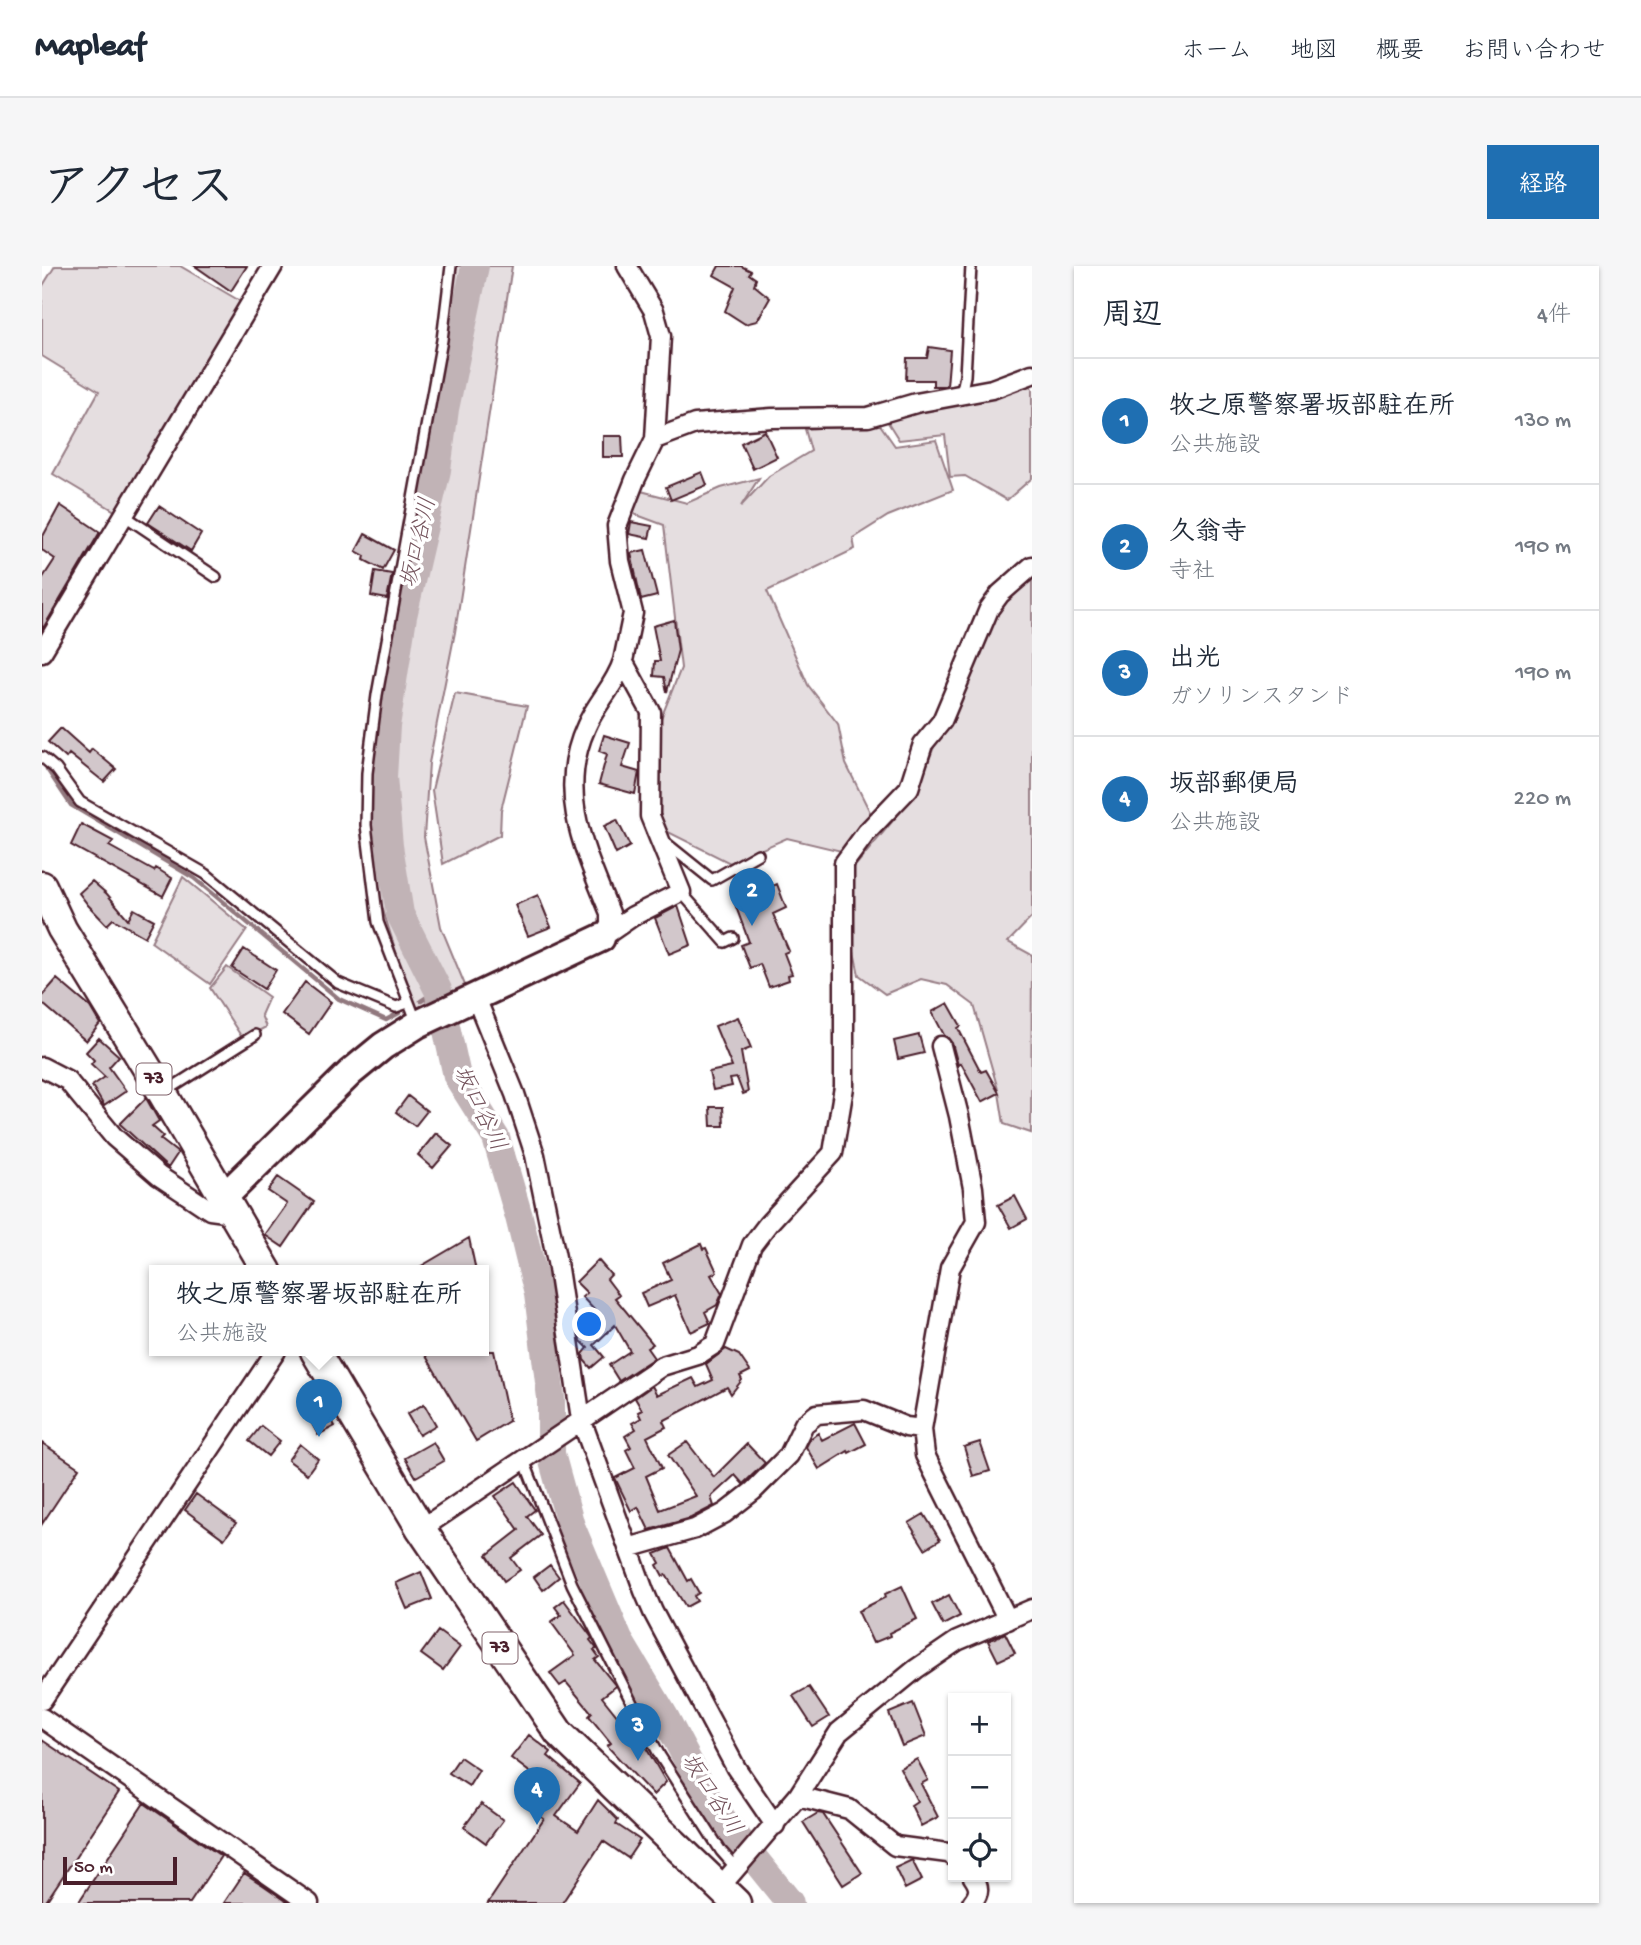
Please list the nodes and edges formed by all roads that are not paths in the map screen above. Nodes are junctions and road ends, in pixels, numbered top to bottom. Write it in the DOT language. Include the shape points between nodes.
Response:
graph roads {
  1 [pos="273,266"];
  2 [pos="451,266"];
  3 [pos="627,266"];
  4 [pos="971,266"];
  5 [pos="1032,374"];
  6 [pos="961,394"];
  7 [pos="655,439"];
  8 [pos="125,516"];
  9 [pos="1032,566"];
  10 [pos="216,577"];
  11 [pos="42,652"];
  12 [pos="623,661"];
  13 [pos="42,757"];
  14 [pos="659,838"];
  15 [pos="758,854"];
  16 [pos="42,886"];
  17 [pos="681,892"];
  18 [pos="601,937"];
  19 [pos="733,938"];
  20 [pos="473,1000"];
  21 [pos="417,1016"];
  22 [pos="255,1035"];
  23 [pos="940,1046"];
  24 [pos="42,1067"];
  25 [pos="163,1094"];
  26 [pos="228,1206"];
  27 [pos="263,1265"];
  28 [pos="273,1356"];
  29 [pos="318,1356"];
  30 [pos="581,1419"];
  31 [pos="922,1429"];
  32 [pos="529,1457"];
  33 [pos="422,1529"];
  34 [pos="628,1548"];
  35 [pos="1032,1609"];
  36 [pos="1008,1620"];
  37 [pos="42,1700"];
  38 [pos="42,1718"];
  39 [pos="798,1796"];
  40 [pos="775,1825"];
  41 [pos="948,1853"];
  42 [pos="976,1882"];
  43 [pos="728,1885"];
  44 [pos="309,1903"];
  45 [pos="972,1903"];
  1 -- 8 [label="street"];
  2 -- 21 [label="lane" via="367,773 366,825 378,922"];
  3 -- 7 [label="street" via="654,311 661,336"];
  4 -- 6 [label="lane"];
  5 -- 6 [label="street" via="992,389"];
  6 -- 7 [label="street" via="868,417 695,424"];
  7 -- 12 [label="street" via="617,526 620,561 634,613"];
  8 -- 10 [label="lane"];
  8 -- 11 [label="street"];
  9 -- 30 [label="street" via="989,609 942,721 923,744 909,788 844,863 844,1087 833,1153 752,1245 715,1344 698,1355 662,1366"];
  12 -- 14 [label="street" via="651,712 650,816"];
  12 -- 18 [label="street" via="585,728 574,775 577,827 610,913 610,926"];
  13 -- 21 [label="lane" via="80,802 205,874 338,983"];
  14 -- 15 [label="lane" via="712,880"];
  14 -- 17 [label="street"];
  16 -- 25 [label="main road, 73" via="62,929"];
  17 -- 18 [label="street"];
  17 -- 19 [label="lane" via="725,942"];
  18 -- 20 [label="street"];
  20 -- 21 [label="street"];
  20 -- 30 [label="street" via="516,1094 535,1156"];
  21 -- 26 [label="street" via="350,1073"];
  22 -- 25 [label="lane"];
  23 -- 31 [label="street" via="959,1116 975,1222 950,1268"];
  24 -- 26 [label="street" via="67,1080 114,1138 159,1176 210,1209"];
  25 -- 26 [label="main road, 73"];
  26 -- 27 [label="main road, 73"];
  28 -- 37 [label="street"];
  29 -- 33 [label="main road, 73"];
  30 -- 32 [label="street"];
  30 -- 34 [label="street"];
  31 -- 34 [label="street" via="864,1410 817,1414 804,1424 789,1455 725,1513 695,1529"];
  31 -- 36 [label="street" via="925,1454"];
  32 -- 33 [label="street"];
  32 -- 43 [label="lane" via="572,1584 660,1756 714,1840"];
  33 -- 43 [label="main road, 73" via="559,1733"];
  34 -- 40 [label="street" via="643,1591 736,1768"];
  35 -- 36 [label="street"];
  36 -- 39 [label="street" via="957,1641 839,1732"];
  38 -- 44 [label="street"];
  39 -- 40 [label="street"];
  39 -- 41 [label="street" via="849,1809 895,1846"];
  40 -- 43 [label="street"];
  42 -- 45 [label="street" via="978,1895"];
}
